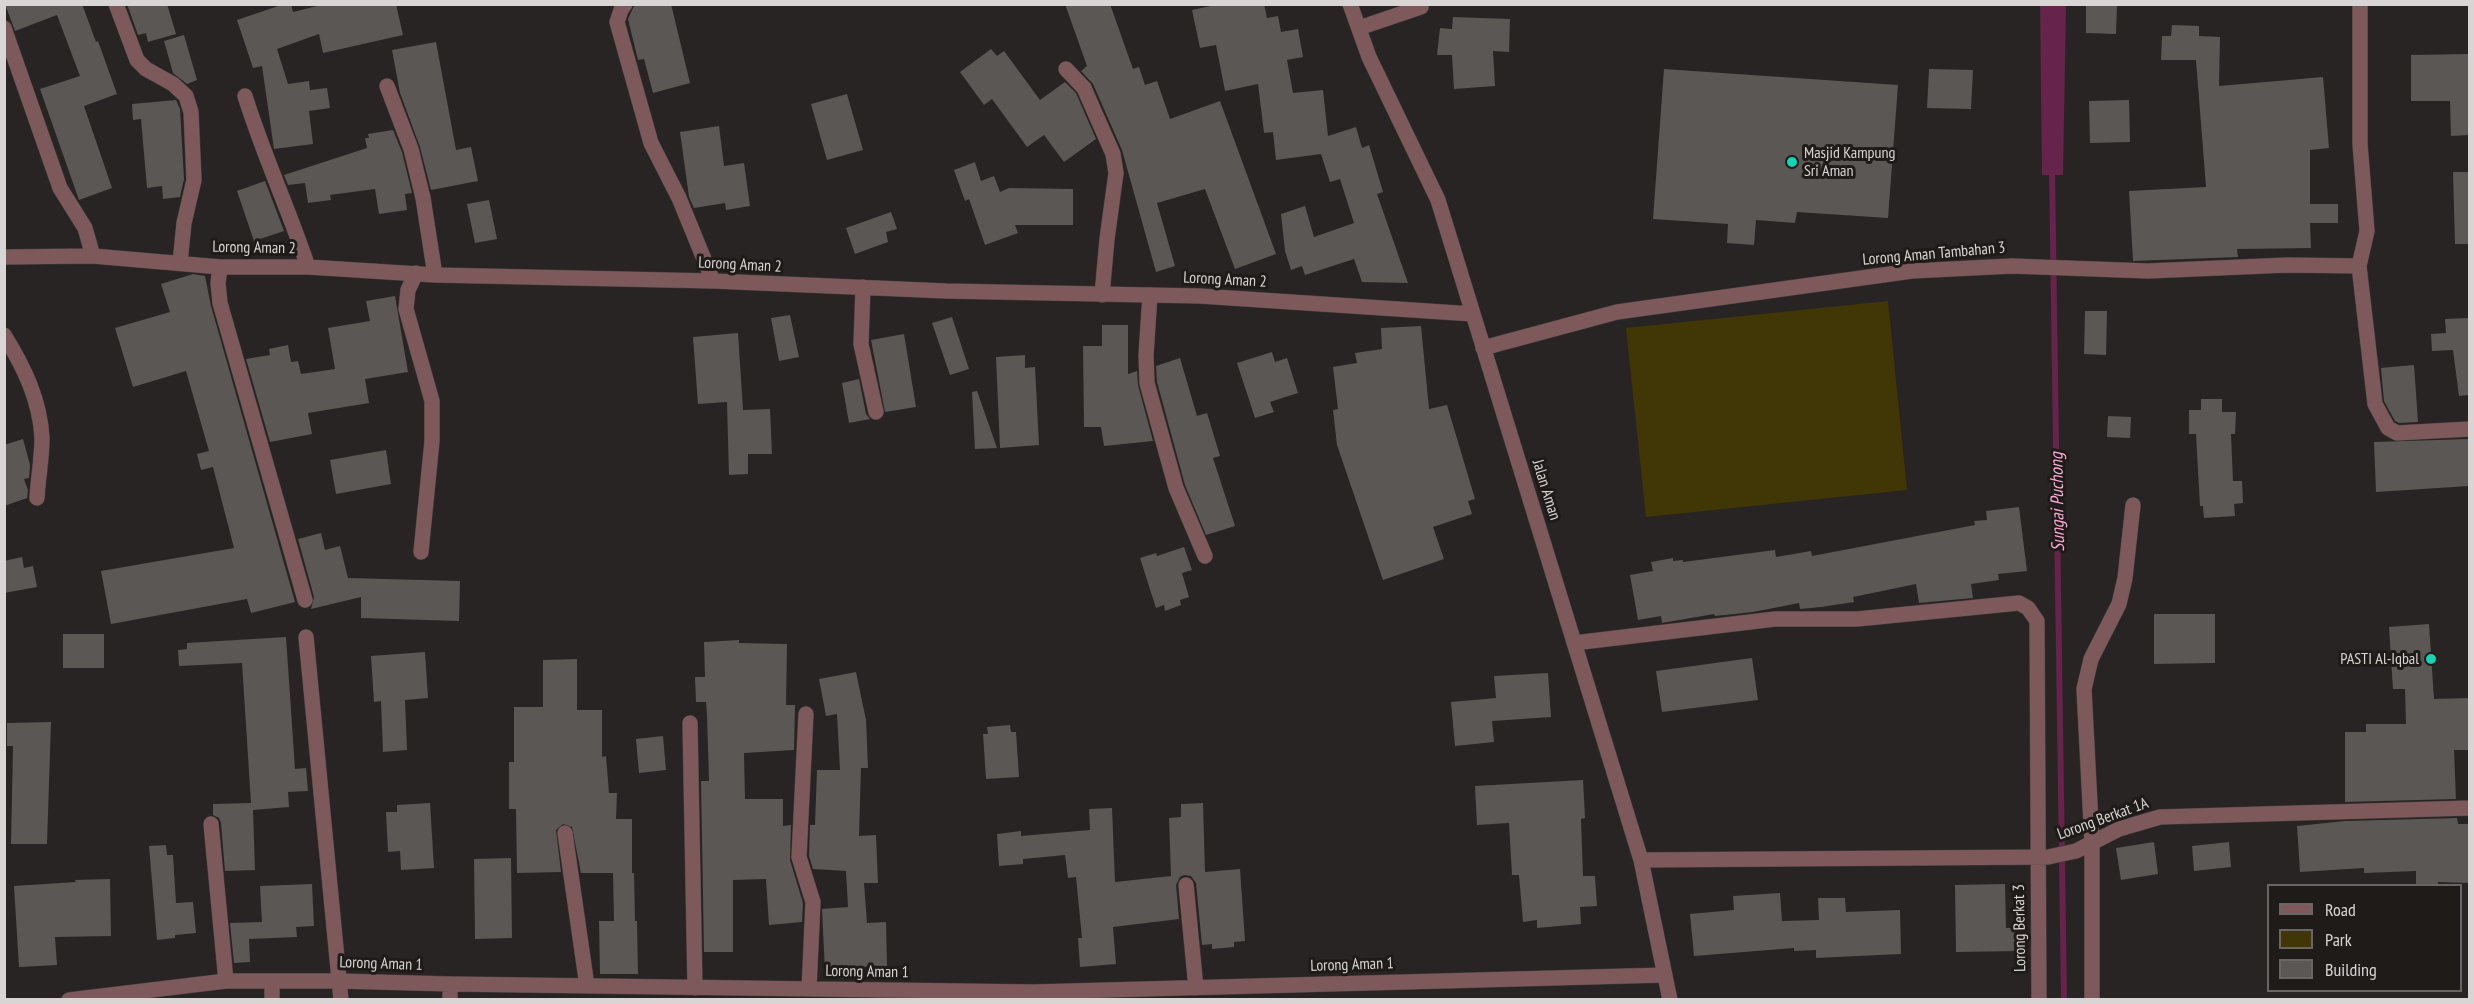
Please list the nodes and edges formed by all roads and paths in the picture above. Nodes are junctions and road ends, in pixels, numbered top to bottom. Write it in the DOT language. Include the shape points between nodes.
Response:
graph roads {
  1 [pos="116,4"];
  2 [pos="625,4"];
  3 [pos="1350,4"];
  4 [pos="2360,4"];
  5 [pos="1421,7"];
  6 [pos="4,28"];
  7 [pos="1359,28"];
  8 [pos="1066,69"];
  9 [pos="387,86"];
  10 [pos="245,96"];
  11 [pos="93,256"];
  12 [pos="4,257"];
  13 [pos="180,263"];
  14 [pos="2360,266"];
  15 [pos="220,267"];
  16 [pos="308,267"];
  17 [pos="416,273"];
  18 [pos="435,275"];
  19 [pos="712,281"];
  20 [pos="863,286"];
  21 [pos="1102,295"];
  22 [pos="1150,295"];
  23 [pos="1473,314"];
  24 [pos="4,335"];
  25 [pos="1483,348"];
  26 [pos="876,412"];
  27 [pos="2469,429"];
  28 [pos="37,498"];
  29 [pos="2133,505"];
  30 [pos="421,552"];
  31 [pos="1205,556"];
  32 [pos="305,600"];
  33 [pos="306,637"];
  34 [pos="1574,643"];
  35 [pos="806,714"];
  36 [pos="690,723"];
  37 [pos="2469,808"];
  38 [pos="211,824"];
  39 [pos="565,833"];
  40 [pos="2092,843"];
  41 [pos="2042,856"];
  42 [pos="1641,860"];
  43 [pos="1186,885"];
  44 [pos="1665,975"];
  45 [pos="226,981"];
  46 [pos="272,981"];
  47 [pos="339,981"];
  48 [pos="587,986"];
  49 [pos="695,988"];
  50 [pos="1196,988"];
  51 [pos="809,989"];
  52 [pos="450,992"];
  53 [pos="1033,996"];
  54 [pos="69,999"];
  55 [pos="272,999"];
  56 [pos="341,999"];
  57 [pos="1670,999"];
  58 [pos="2039,999"];
  59 [pos="2092,999"];
  1 -- 13 [label="street" via="137,60 186,96 192,112 194,180"];
  2 -- 19 [label="street" via="617,22 651,143 679,198"];
  3 -- 7 [label="street, Jalan Aman"];
  4 -- 14 [label="street" via="2360,144 2367,231"];
  5 -- 7 [label="street"];
  6 -- 11 [label="street" via="60,188 85,228"];
  7 -- 23 [label="street, Jalan Aman" via="1369,57 1438,200"];
  8 -- 21 [label="street" via="1084,88 1113,154 1116,173"];
  9 -- 18 [label="street" via="411,149"];
  10 -- 16 [label="street"];
  11 -- 12 [label="street, Lorong Aman 2"];
  11 -- 13 [label="street, Lorong Aman 2"];
  13 -- 15 [label="street, Lorong Aman 2"];
  14 -- 25 [label="street, Lorong Aman Tambahan 3" via="2148,271 2012,266 1912,271 1617,312"];
  14 -- 27 [label="street" via="2375,404 2380,417 2397,433"];
  15 -- 16 [label="street, Lorong Aman 2"];
  15 -- 32 [label="street" via="220,303"];
  16 -- 17 [label="street, Lorong Aman 2"];
  17 -- 18 [label="street, Lorong Aman 2"];
  17 -- 30 [label="street" via="408,290 406,309 432,401"];
  18 -- 19 [label="street, Lorong Aman 2"];
  19 -- 20 [label="street, Lorong Aman 2"];
  20 -- 21 [label="street, Lorong Aman 2"];
  20 -- 26 [label="street" via="861,344"];
  21 -- 22 [label="street, Lorong Aman 2"];
  22 -- 23 [label="street, Lorong Aman 2"];
  22 -- 31 [label="street" via="1147,383 1176,488"];
  23 -- 25 [label="street, Jalan Aman"];
  24 -- 28 [label="street" via="22,362 35,395 42,438"];
  25 -- 34 [label="street, Jalan Aman"];
  29 -- 40 [label="street" via="2119,604 2091,659 2084,689"];
  33 -- 47 [label="street"];
  34 -- 41 [label="street, Lorong Berkat 3" via="1775,619 1857,619 2019,603 2037,621"];
  34 -- 42 [label="street, Jalan Aman"];
  35 -- 51 [label="street" via="799,857 813,902"];
  36 -- 49 [label="street"];
  37 -- 40 [label="street, Lorong Berkat 1A" via="2160,817 2119,829"];
  38 -- 45 [label="street"];
  39 -- 48 [label="street"];
  40 -- 41 [label="street, Lorong Berkat 1A" via="2076,851"];
  40 -- 59 [label="street"];
  41 -- 42 [label="street, Lorong Berkat 1A"];
  41 -- 58 [label="street, Lorong Berkat 3"];
  42 -- 44 [label="street, Jalan Aman"];
  43 -- 50 [label="street"];
  44 -- 50 [label="street, Lorong Aman 1"];
  44 -- 57 [label="street, Jalan Aman"];
  45 -- 46 [label="street, Lorong Aman 1"];
  45 -- 54 [label="street, Lorong Aman 1"];
  46 -- 47 [label="street, Lorong Aman 1"];
  46 -- 55 [label="street"];
  47 -- 52 [label="street, Lorong Aman 1"];
  47 -- 56 [label="street"];
  48 -- 49 [label="street, Lorong Aman 1"];
  48 -- 52 [label="street, Lorong Aman 1"];
  49 -- 51 [label="street, Lorong Aman 1"];
  50 -- 53 [label="street, Lorong Aman 1"];
  51 -- 53 [label="street, Lorong Aman 1"];
}
